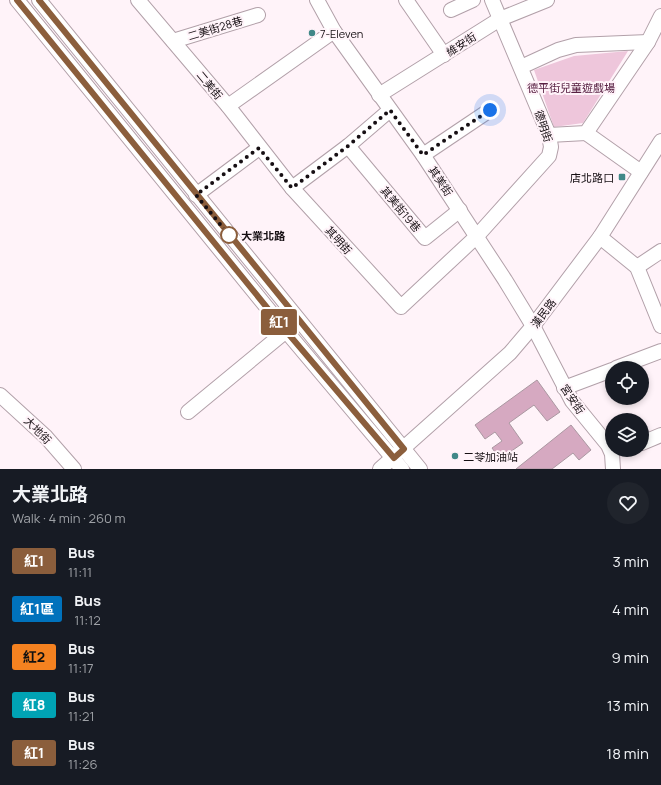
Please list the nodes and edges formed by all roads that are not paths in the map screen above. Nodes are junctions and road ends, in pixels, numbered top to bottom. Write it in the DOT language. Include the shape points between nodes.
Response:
graph roads {
  1 [pos="17,0"];
  2 [pos="138,0"];
  3 [pos="317,0"];
  4 [pos="406,0"];
  5 [pos="473,0"];
  6 [pos="492,0"];
  7 [pos="547,0"];
  8 [pos="43,1"];
  9 [pos="451,10"];
  10 [pos="258,15"];
  11 [pos="661,16"];
  12 [pos="500,19"];
  13 [pos="334,31"];
  14 [pos="172,41"];
  15 [pos="648,42"];
  16 [pos="444,55"];
  17 [pos="521,67"];
  18 [pos="379,95"];
  19 [pos="228,106"];
  20 [pos="390,110"];
  21 [pos="490,110"];
  22 [pos="586,133"];
  23 [pos="549,135"];
  24 [pos="661,141"];
  25 [pos="348,146"];
  26 [pos="259,148"];
  27 [pos="423,155"];
  28 [pos="641,172"];
  29 [pos="292,188"];
  30 [pos="196,195"];
  31 [pos="460,210"];
  32 [pos="477,236"];
  33 [pos="600,236"];
  34 [pos="661,251"];
  35 [pos="637,267"];
  36 [pos="533,326"];
  37 [pos="661,326"];
  38 [pos="286,331"];
  39 [pos="661,351"];
  40 [pos="635,361"];
  41 [pos="605,373"];
  42 [pos="564,388"];
  43 [pos="0,394"];
  44 [pos="188,412"];
  45 [pos="661,435"];
  46 [pos="649,440"];
  47 [pos="605,441"];
  48 [pos="617,457"];
  49 [pos="397,461"];
  50 [pos="74,469"];
  51 [pos="380,469"];
  52 [pos="420,469"];
  53 [pos="613,469"];
  1 -- 38 [label="street"];
  2 -- 14 [label="street, 二美街"];
  3 -- 13 [label="street, 其美街"];
  4 -- 16 [label="street"];
  5 -- 9 [label="street"];
  6 -- 12 [label="street, 德明街"];
  7 -- 12 [label="street, 維安街"];
  8 -- 30 [label="street"];
  10 -- 14 [label="street, 二美街28巷"];
  11 -- 15 [label="street"];
  12 -- 16 [label="street, 維安街"];
  12 -- 17 [label="street, 德明街"];
  13 -- 18 [label="street, 其美街"];
  13 -- 19 [label="street, 二美街"];
  14 -- 19 [label="street, 二美街"];
  15 -- 17 [label="street" via="576,45 558,50"];
  15 -- 22 [label="street"];
  16 -- 18 [label="street, 維安街"];
  17 -- 23 [label="street, 德明街"];
  18 -- 20 [label="street, 其美街"];
  19 -- 26 [label="street"];
  20 -- 25 [label="street"];
  20 -- 27 [label="street, 其美街"];
  21 -- 27 [label="street"];
  22 -- 23 [label="street"];
  22 -- 28 [label="street"];
  23 -- 32 [label="street, 德明街" via="551,147 548,156"];
  24 -- 28 [label="street, 漢民路"];
  25 -- 29 [label="street"];
  25 -- 31 [label="street, 其美街19巷" via="425,238"];
  26 -- 29 [label="street"];
  26 -- 30 [label="street"];
  27 -- 31 [label="street, 其美街"];
  28 -- 33 [label="street, 漢民路"];
  29 -- 32 [label="street, 其明街" via="401,307"];
  30 -- 49 [label="street"];
  31 -- 32 [label="street, 其美街"];
  32 -- 36 [label="street, 其美街"];
  33 -- 35 [label="street"];
  33 -- 36 [label="street, 漢民路"];
  34 -- 35 [label="street"];
  35 -- 37 [label="street"];
  36 -- 42 [label="street, 宮安街"];
  36 -- 49 [label="street, 漢民路" via="510,353"];
  38 -- 44 [label="street"];
  38 -- 49 [label="street"];
  39 -- 40 [label="street"];
  41 -- 42 [label="street"];
  42 -- 47 [label="street, 宮安街"];
  43 -- 50 [label="street, 大地街" via="46,437"];
  45 -- 46 [label="street"];
  48 -- 53 [label="street, 宮安街"];
  49 -- 51 [label="street, 漢民路"];
  49 -- 52 [label="street"];
}
